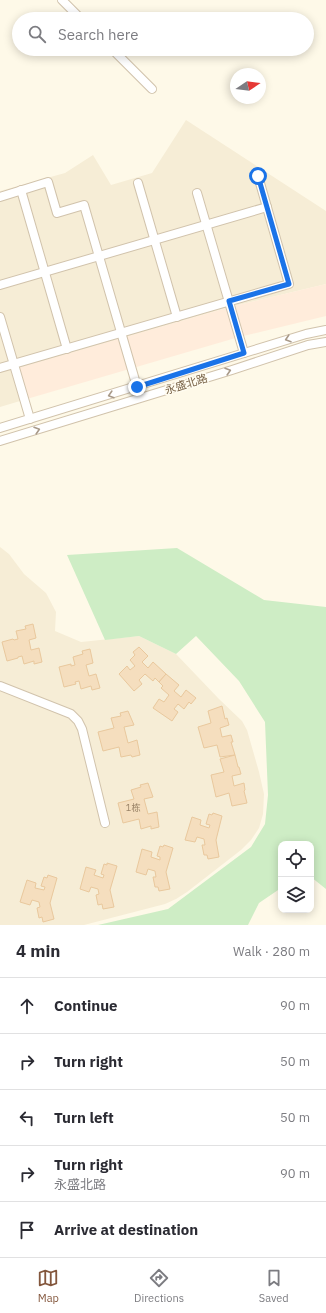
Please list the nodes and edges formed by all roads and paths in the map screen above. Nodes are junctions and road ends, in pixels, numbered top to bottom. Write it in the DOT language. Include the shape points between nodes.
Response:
graph roads {
  1 [pos="62,0"];
  2 [pos="74,12"];
  3 [pos="119,56"];
  4 [pos="152,89"];
  5 [pos="258,176"];
  6 [pos="138,183"];
  7 [pos="21,190"];
  8 [pos="197,192"];
  9 [pos="0,197"];
  10 [pos="267,207"];
  11 [pos="207,225"];
  12 [pos="154,240"];
  13 [pos="99,256"];
  14 [pos="45,272"];
  15 [pos="0,285"];
  16 [pos="229,301"];
  17 [pos="177,316"];
  18 [pos="0,317"];
  19 [pos="326,330"];
  20 [pos="121,333"];
  21 [pos="326,342"];
  22 [pos="67,349"];
  23 [pos="244,353"];
  24 [pos="14,364"];
  25 [pos="0,368"];
  26 [pos="137,387"];
  27 [pos="30,419"];
  28 [pos="0,428"];
  29 [pos="0,441"];
  30 [pos="0,686"];
  31 [pos="106,823"];
  1 -- 2 [label="street"];
  3 -- 4 [label="street"];
  5 -- 10 [label="street"];
  6 -- 12 [label="street"];
  7 -- 9 [label="street"];
  7 -- 13 [label="street" via="48,182 57,213 84,205"];
  7 -- 14 [label="street"];
  8 -- 11 [label="street"];
  10 -- 11 [label="street"];
  10 -- 16 [label="street" via="289,284"];
  11 -- 12 [label="street"];
  11 -- 16 [label="street"];
  12 -- 13 [label="street"];
  12 -- 17 [label="street"];
  13 -- 14 [label="street"];
  13 -- 20 [label="street"];
  14 -- 15 [label="street"];
  14 -- 22 [label="street"];
  16 -- 17 [label="street"];
  16 -- 23 [label="street"];
  17 -- 20 [label="street"];
  18 -- 24 [label="street"];
  19 -- 23 [label="street, 永盛北路, one-way"];
  20 -- 22 [label="street"];
  20 -- 26 [label="street"];
  29 -- 21 [label="street, 永盛北路, one-way" via="308,345"];
  22 -- 24 [label="street"];
  23 -- 26 [label="street, 永盛北路"];
  24 -- 25 [label="street"];
  24 -- 27 [label="street"];
  26 -- 27 [label="street, 永盛北路, one-way"];
  27 -- 28 [label="street, 永盛北路"];
  30 -- 31 [label="street" via="71,714 78,721"];
}
